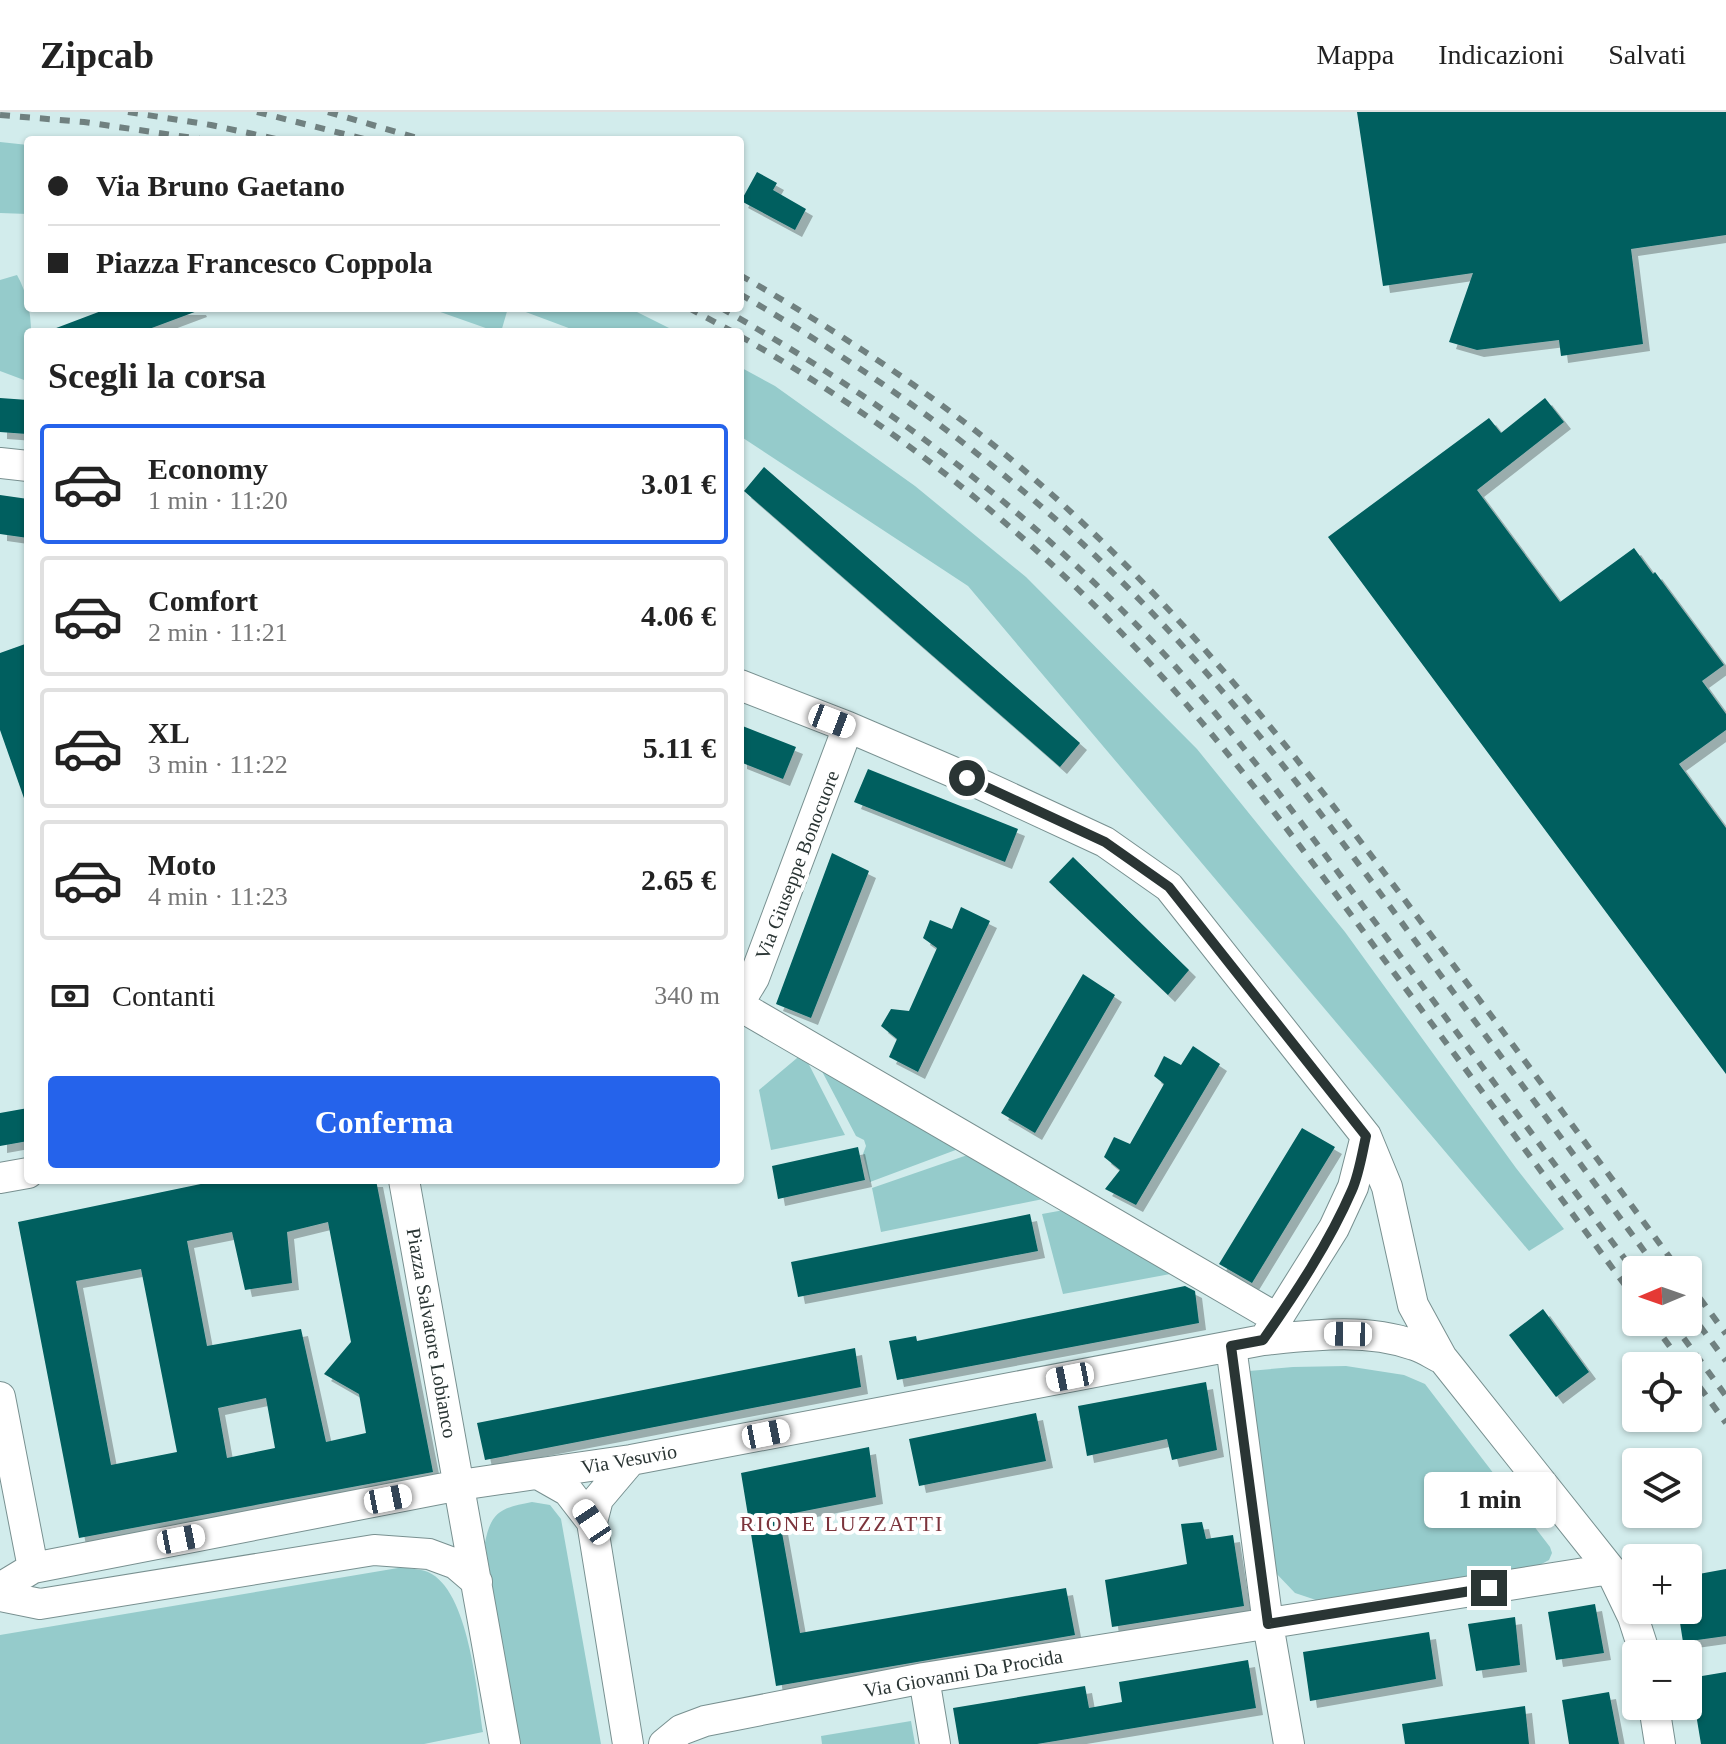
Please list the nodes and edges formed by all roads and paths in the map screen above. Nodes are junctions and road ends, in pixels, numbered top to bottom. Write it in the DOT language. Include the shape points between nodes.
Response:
graph roads {
  1 [pos="0,463"];
  2 [pos="24,466"];
  3 [pos="744,687"];
  4 [pos="848,727"];
  5 [pos="744,996"];
  6 [pos="744,1005"];
  7 [pos="1366,1136"];
  8 [pos="24,1174"];
  9 [pos="0,1178"];
  10 [pos="405,1184"];
  11 [pos="1271,1329"];
  12 [pos="1231,1346"];
  13 [pos="1443,1359"];
  14 [pos="0,1397"];
  15 [pos="631,1460"];
  16 [pos="538,1474"];
  17 [pos="460,1485"];
  18 [pos="592,1522"];
  19 [pos="33,1568"];
  20 [pos="1610,1569"];
  21 [pos="477,1582"];
  22 [pos="0,1588"];
  23 [pos="0,1596"];
  24 [pos="1268,1624"];
  25 [pos="1640,1640"];
  26 [pos="924,1678"];
  27 [pos="1656,1720"];
  28 [pos="505,1744"];
  29 [pos="628,1744"];
  30 [pos="664,1744"];
  31 [pos="935,1744"];
  32 [pos="1289,1744"];
  33 [pos="1660,1744"];
  1 -- 2 [label="street"];
  3 -- 4 [label="street"];
  4 -- 5 [label="street, Via Giuseppe Bonocuore"];
  4 -- 7 [label="street" via="1105,842 1169,887"];
  6 -- 11 [label="street"];
  7 -- 11 [label="street" via="1353,1187 1334,1228"];
  7 -- 13 [label="street" via="1387,1187 1413,1305"];
  8 -- 9 [label="street"];
  10 -- 17 [label="street, Piazza Salvatore Lobianco"];
  11 -- 12 [label="street, Via Vesuvio"];
  11 -- 13 [label="street, Via Vesuvio" via="1415,1345"];
  12 -- 15 [label="street, Via Vesuvio"];
  12 -- 24 [label="street"];
  13 -- 20 [label="street"];
  14 -- 19 [label="street"];
  15 -- 16 [label="street, Via Vesuvio"];
  15 -- 18 [label="street" via="598,1499"];
  16 -- 17 [label="street, Via Vesuvio"];
  16 -- 18 [label="street" via="568,1491"];
  17 -- 19 [label="street, Via Vesuvio"];
  17 -- 21 [label="street, Piazza Salvatore Lobianco"];
  18 -- 29 [label="street"];
  19 -- 22 [label="street, Via Vesuvio"];
  20 -- 24 [label="street, Via Giovanni Da Procida"];
  20 -- 25 [label="street"];
  21 -- 23 [label="street" via="456,1564 429,1554 374,1550 40,1604"];
  21 -- 28 [label="street, Piazza Salvatore Lobianco"];
  24 -- 26 [label="street, Via Giovanni Da Procida"];
  24 -- 32 [label="street"];
  26 -- 30 [label="street, Via Giovanni Da Procida" via="705,1721"];
  26 -- 31 [label="street"];
  27 -- 33 [label="street"];
}
